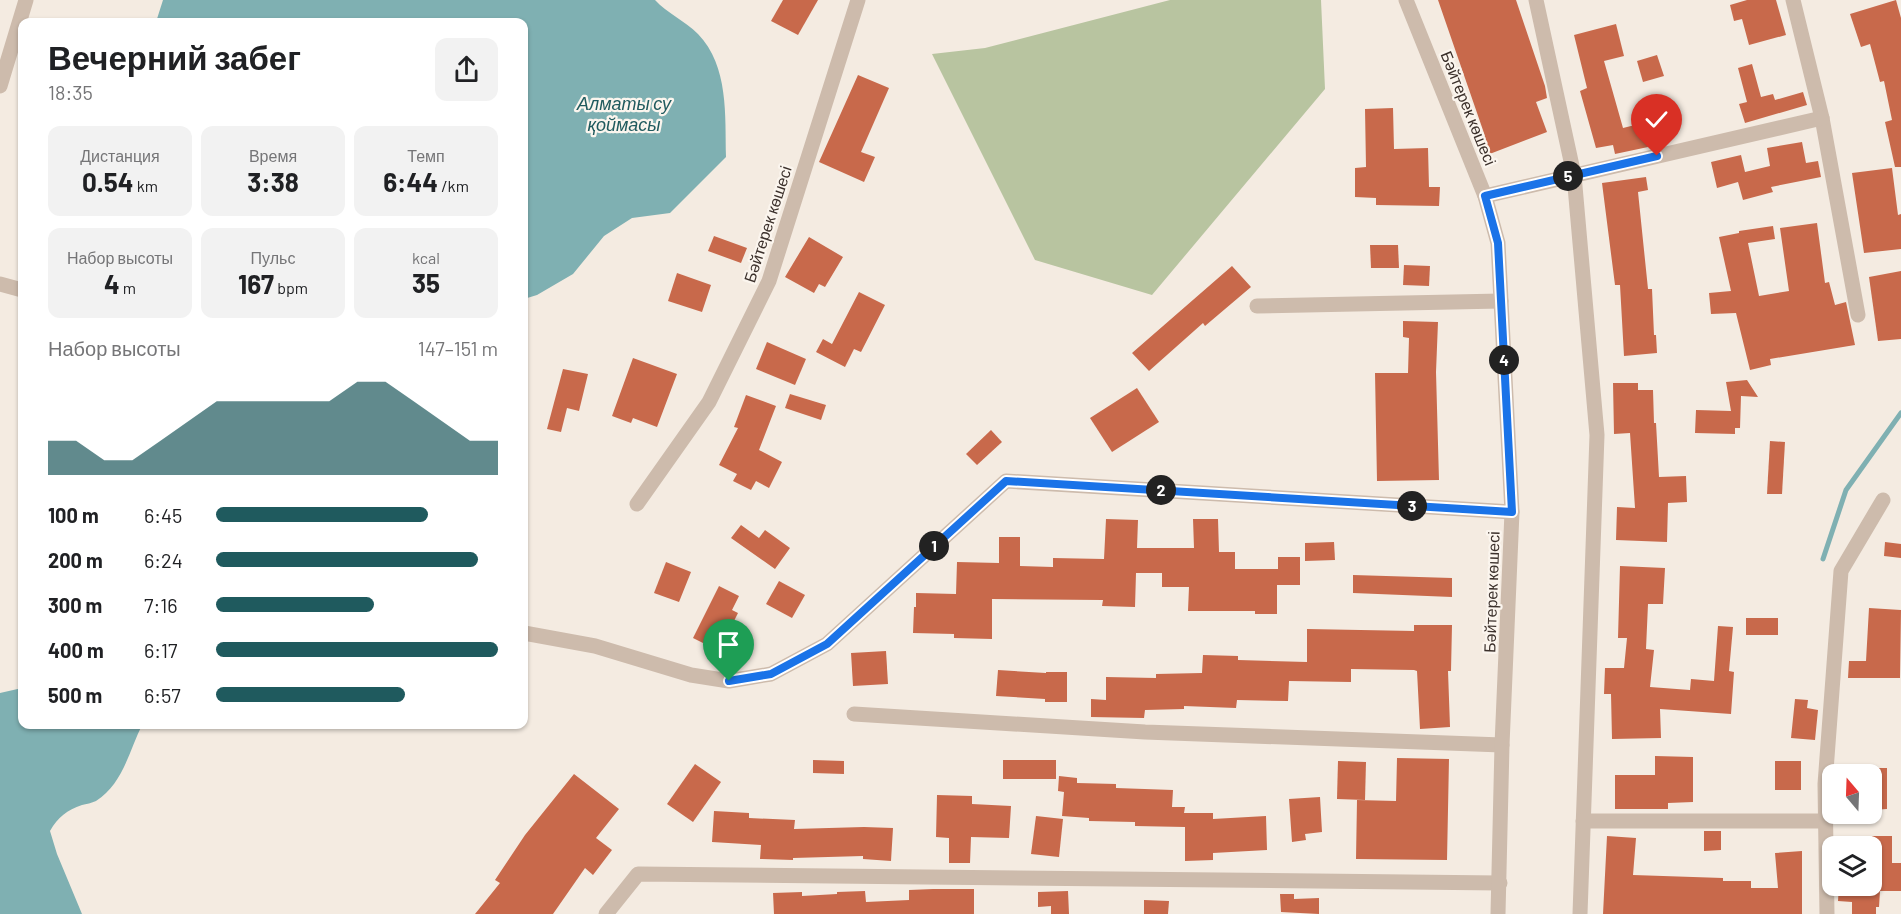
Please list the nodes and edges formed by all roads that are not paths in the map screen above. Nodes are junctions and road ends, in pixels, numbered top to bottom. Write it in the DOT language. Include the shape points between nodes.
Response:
graph roads {
  1 [pos="26,0"];
  2 [pos="858,0"];
  3 [pos="1406,0"];
  4 [pos="1536,0"];
  5 [pos="1793,0"];
  6 [pos="21,18"];
  7 [pos="18,26"];
  8 [pos="0,86"];
  9 [pos="1822,118"];
  10 [pos="1574,175"];
  11 [pos="1485,196"];
  12 [pos="0,284"];
  13 [pos="18,289"];
  14 [pos="1501,301"];
  15 [pos="1257,306"];
  16 [pos="1858,315"];
  17 [pos="1883,500"];
  18 [pos="637,504"];
  19 [pos="1512,512"];
  20 [pos="528,634"];
  21 [pos="854,714"];
  22 [pos="1502,745"];
  23 [pos="1827,764"];
  24 [pos="1583,821"];
  25 [pos="1822,821"];
  26 [pos="1826,824"];
  27 [pos="1500,883"];
  28 [pos="606,914"];
  29 [pos="1498,914"];
  30 [pos="1580,914"];
  31 [pos="1827,914"];
  1 -- 6 [label="street"];
  2 -- 18 [label="street, Бәйтерек көшесі" via="769,281 709,402"];
  3 -- 11 [label="street, Бәйтерек көшесі"];
  4 -- 10 [label="street"];
  5 -- 9 [label="street"];
  7 -- 8 [label="street"];
  9 -- 10 [label="street"];
  9 -- 16 [label="street"];
  10 -- 11 [label="street"];
  10 -- 24 [label="street" via="1596,435"];
  11 -- 14 [label="street, Бәйтерек көшесі" via="1498,243"];
  12 -- 13 [label="street"];
  14 -- 15 [label="street"];
  14 -- 19 [label="street, Бәйтерек көшесі"];
  17 -- 23 [label="street" via="1841,571"];
  19 -- 20 [label="street" via="1006,481 827,644 771,674 729,681 691,675 595,646"];
  19 -- 22 [label="street, Бәйтерек көшесі"];
  21 -- 22 [label="street" via="1145,732"];
  22 -- 27 [label="street, Бәйтерек көшесі"];
  24 -- 25 [label="street"];
  24 -- 30 [label="street"];
  26 -- 31 [label="street"];
  27 -- 28 [label="street" via="638,874"];
  27 -- 29 [label="street, Бәйтерек көшесі"];
}
